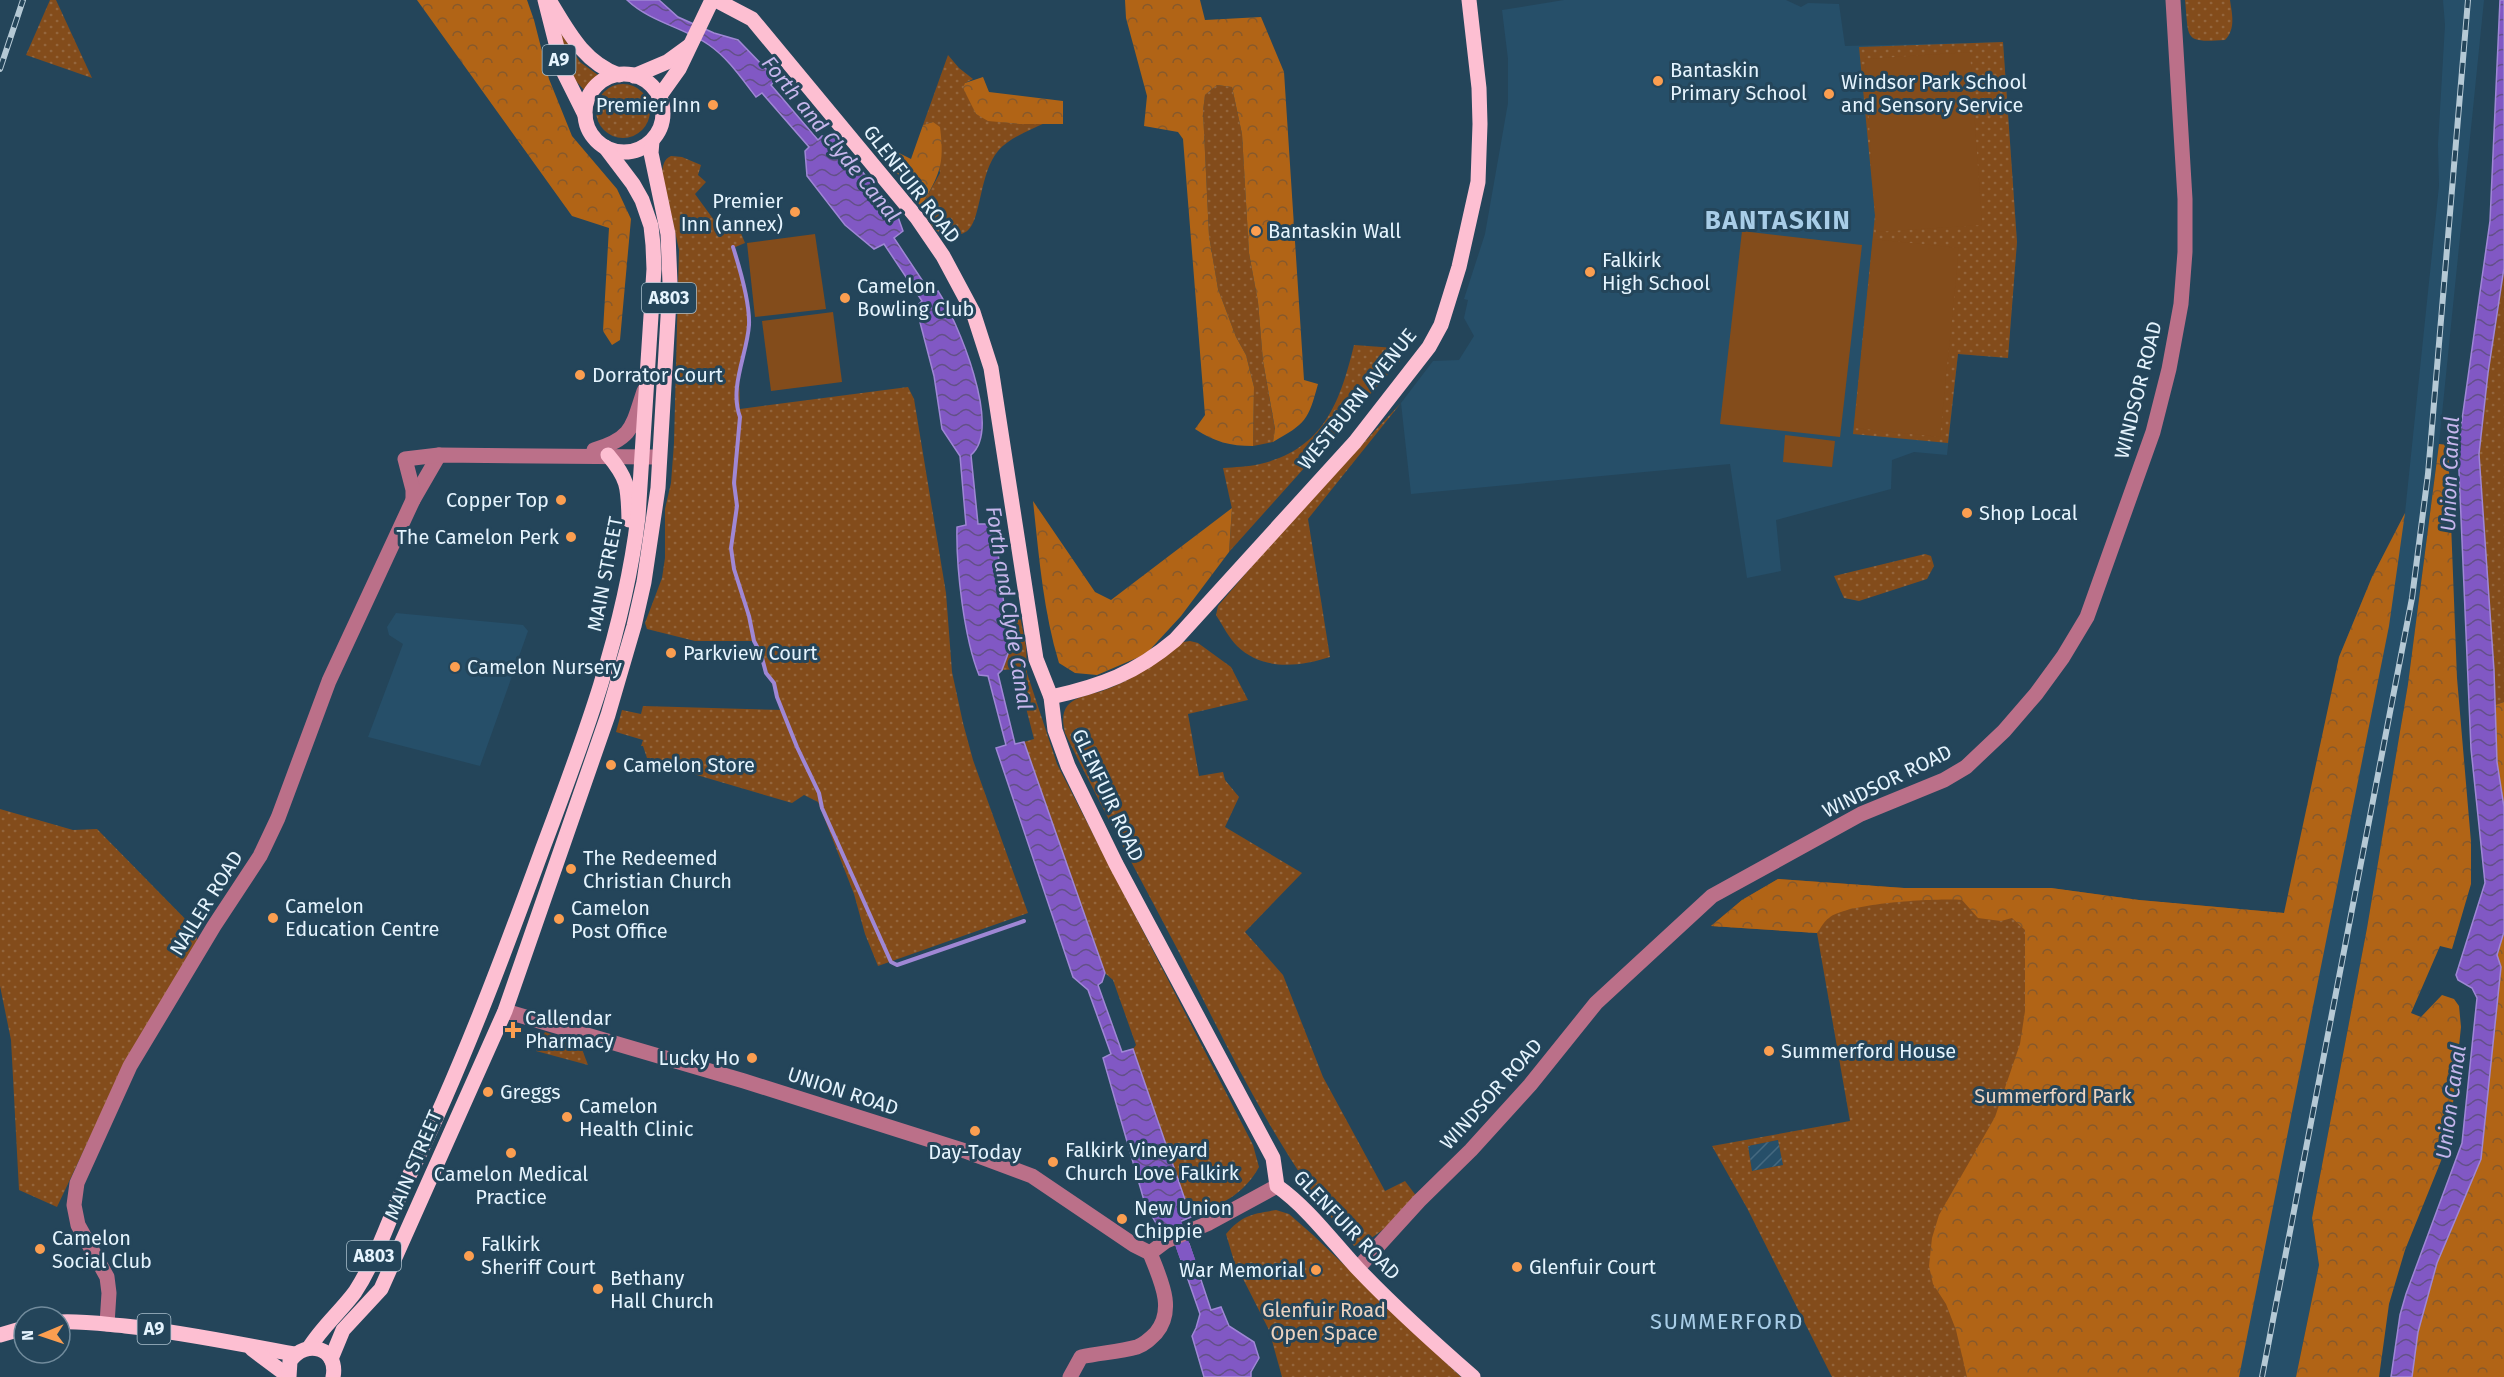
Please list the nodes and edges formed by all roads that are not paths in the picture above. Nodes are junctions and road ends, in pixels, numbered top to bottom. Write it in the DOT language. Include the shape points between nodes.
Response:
graph roads {
  1 [pos="547,0"];
  2 [pos="714,0"];
  3 [pos="1469,0"];
  4 [pos="2173,0"];
  5 [pos="691,44"];
  6 [pos="627,75"];
  7 [pos="659,96"];
  8 [pos="585,115"];
  9 [pos="652,141"];
  10 [pos="605,147"];
  11 [pos="646,383"];
  12 [pos="440,455"];
  13 [pos="576,455"];
  14 [pos="608,455"];
  15 [pos="642,456"];
  16 [pos="662,457"];
  17 [pos="412,500"];
  18 [pos="632,565"];
  19 [pos="1051,697"];
  20 [pos="505,1011"];
  21 [pos="472,1035"];
  22 [pos="1277,1186"];
  23 [pos="1150,1253"];
  24 [pos="1358,1268"];
  25 [pos="72,1321"];
  26 [pos="107,1324"];
  27 [pos="248,1346"];
  28 [pos="309,1348"];
  29 [pos="294,1354"];
  30 [pos="331,1359"];
  31 [pos="289,1377"];
  32 [pos="333,1377"];
  33 [pos="1070,1377"];
  34 [pos="1473,1377"];
  1 -- 6 [label="main road, A9" via="592,61"];
  1 -- 8 [label="main road, A9" via="563,70"];
  2 -- 5 [label="main road"];
  2 -- 19 [label="main road, GLENFUIR ROAD" via="752,19 910,210 943,256 973,312 991,368 1036,658"];
  3 -- 19 [label="main road, WESTBURN AVENUE" via="1479,88 1478,182 1451,296 1429,346 1355,442 1175,640 1149,661 1111,681"];
  4 -- 24 [label="street, WINDSOR ROAD" via="2186,199 2181,304 2153,432 2087,617 2062,657 2023,709 1966,767 1861,814 1712,896 1596,1003 1500,1118"];
  5 -- 6 [label="main road" via="667,62"];
  5 -- 7 [label="main road"];
  6 -- 7 [label="main road" via="651,85"];
  6 -- 8 [label="main road" via="602,81 587,102"];
  7 -- 9 [label="main road" via="663,118"];
  8 -- 10 [label="main road" via="588,128"];
  9 -- 10 [label="main road" via="629,152"];
  9 -- 16 [label="main road, MAIN STREET / A803" via="670,249"];
  10 -- 11 [label="main road, MAIN STREET / A803" via="633,184 651,226 654,269"];
  11 -- 13 [label="street" via="627,434 616,443"];
  11 -- 15 [label="main road, MAIN STREET / A803"];
  12 -- 13 [label="street"];
  12 -- 17 [label="street, NAILER ROAD"];
  12 -- 17 [label="street" via="405,459"];
  13 -- 14 [label="street"];
  14 -- 15 [label="street"];
  14 -- 18 [label="main road" via="621,469 628,486"];
  15 -- 16 [label="street"];
  15 -- 18 [label="main road, MAIN STREET / A803"];
  16 -- 20 [label="main road, MAIN STREET / A803" via="644,582 625,660"];
  17 -- 26 [label="street, NAILER ROAD" via="329,681 260,856 130,1066 77,1183 74,1205 78,1225 106,1277"];
  18 -- 21 [label="main road, MAIN STREET / A803" via="599,691"];
  19 -- 22 [label="main road, GLENFUIR ROAD" via="1055,730 1068,766 1273,1158"];
  20 -- 21 [label="main road, MAIN STREET / A803" via="488,1013"];
  20 -- 23 [label="street, UNION ROAD" via="744,1081 1032,1176"];
  20 -- 30 [label="main road, MAIN STREET / A803" via="381,1289 343,1330"];
  21 -- 28 [label="main road, MAIN STREET / A803" via="371,1260 354,1292"];
  22 -- 23 [label="street" via="1166,1241"];
  22 -- 24 [label="main road, GLENFUIR ROAD"];
  23 -- 33 [label="street" via="1163,1288 1164,1322 1139,1346 1081,1357"];
  24 -- 34 [label="main road, GLENFUIR ROAD"];
  25 -- 26 [label="main road, A9"];
  26 -- 27 [label="main road, A9"];
  27 -- 29 [label="main road, A9"];
  27 -- 31 [label="main road, A9"];
  28 -- 29 [label="main road"];
  28 -- 30 [label="main road" via="321,1350"];
  29 -- 31 [label="main road"];
  30 -- 32 [label="main road"];
}
